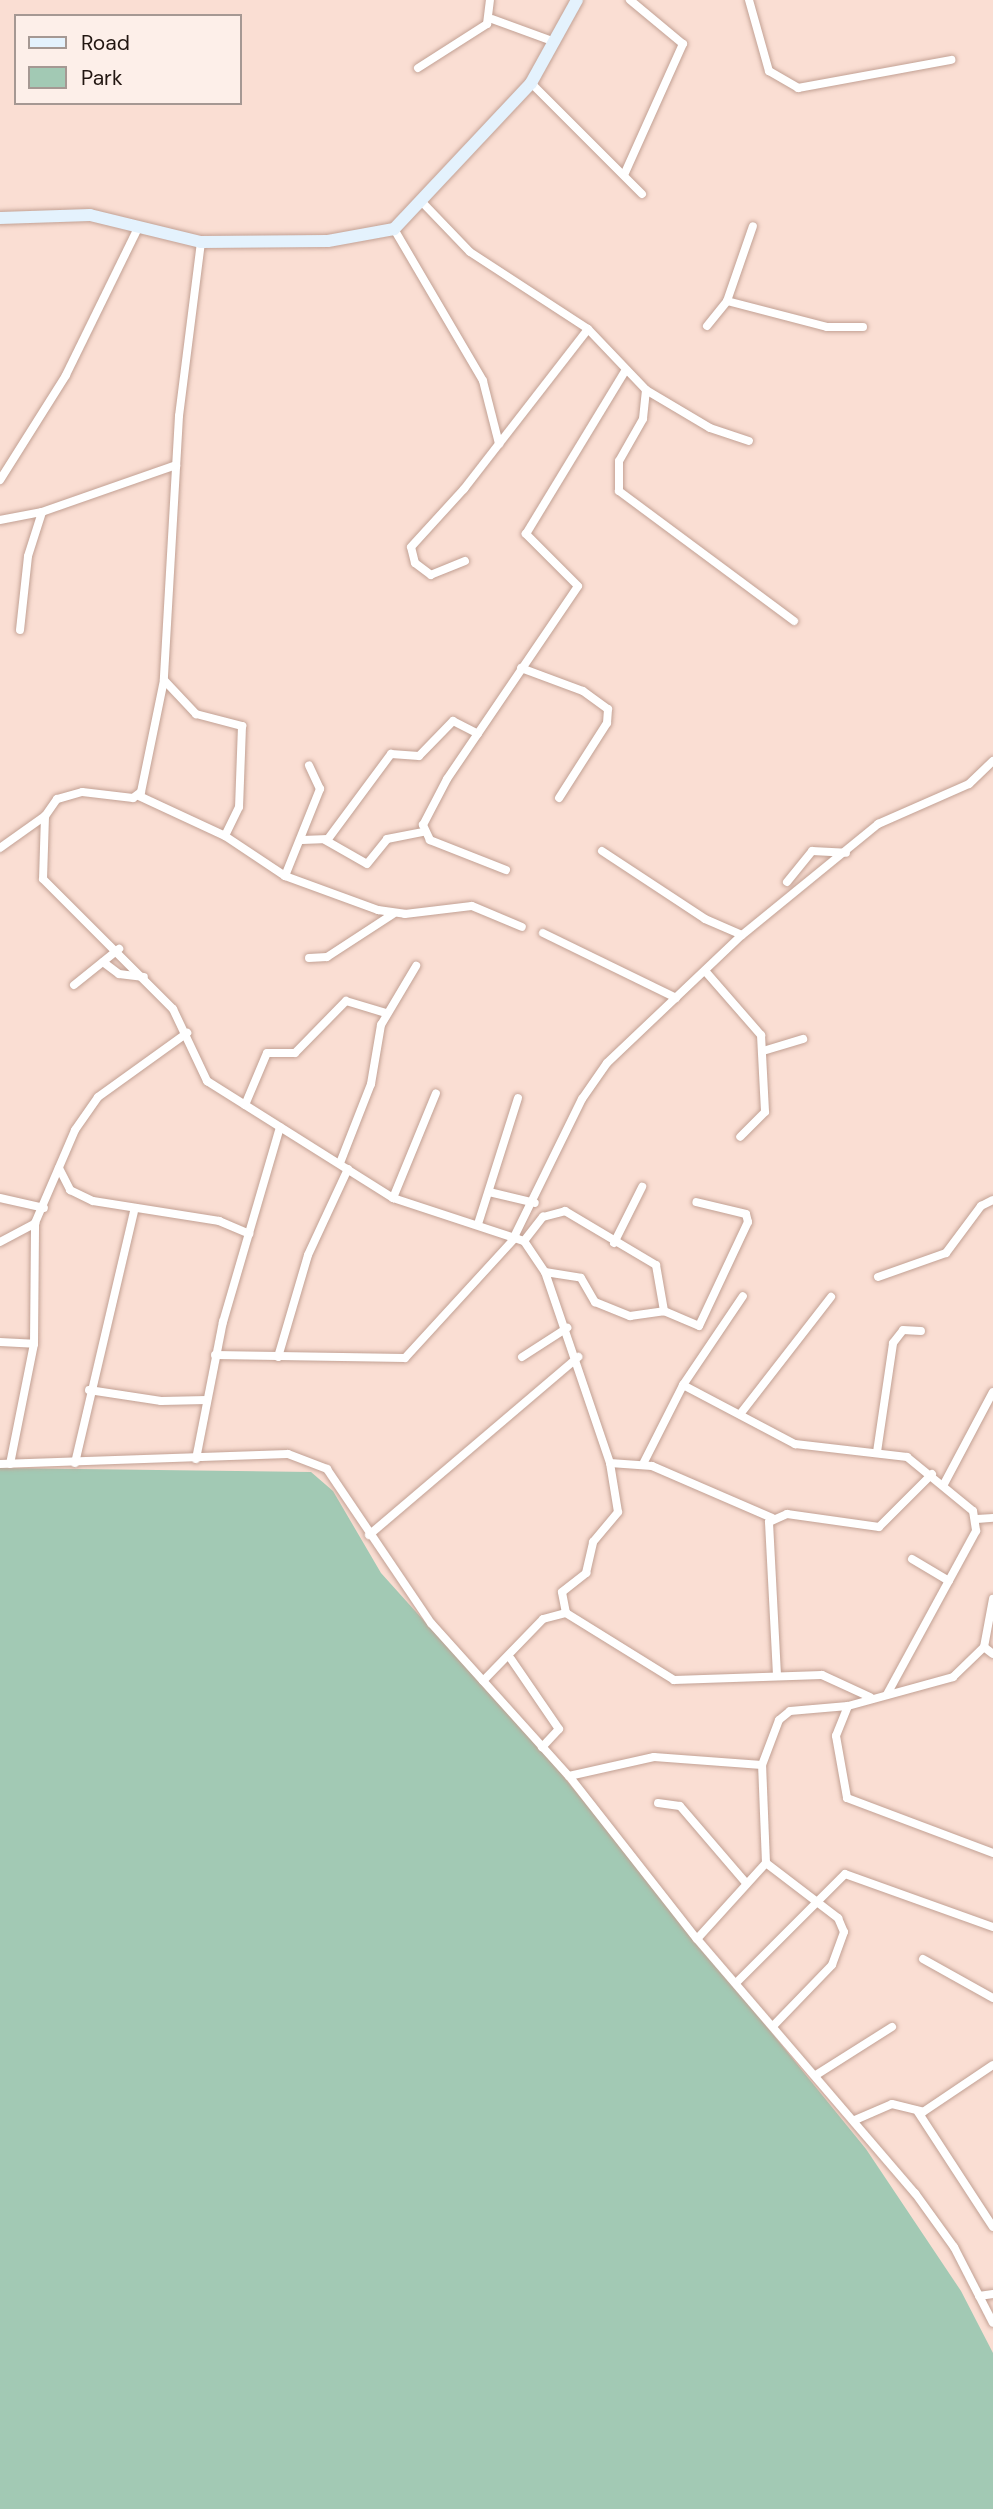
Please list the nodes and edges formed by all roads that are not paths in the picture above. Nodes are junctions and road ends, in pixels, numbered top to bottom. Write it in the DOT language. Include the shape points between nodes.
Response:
graph roads {
  1 [pos="490,0"];
  2 [pos="577,0"];
  3 [pos="631,0"];
  4 [pos="749,0"];
  5 [pos="492,19"];
  6 [pos="558,43"];
  7 [pos="951,60"];
  8 [pos="418,68"];
  9 [pos="531,83"];
  10 [pos="624,175"];
  11 [pos="642,194"];
  12 [pos="422,202"];
  13 [pos="0,218"];
  14 [pos="753,226"];
  15 [pos="138,228"];
  16 [pos="394,229"];
  17 [pos="201,242"];
  18 [pos="727,301"];
  19 [pos="707,326"];
  20 [pos="863,327"];
  21 [pos="588,330"];
  22 [pos="625,371"];
  23 [pos="646,390"];
  24 [pos="749,441"];
  25 [pos="499,444"];
  26 [pos="176,465"];
  27 [pos="0,480"];
  28 [pos="42,512"];
  29 [pos="0,520"];
  30 [pos="465,561"];
  31 [pos="794,621"];
  32 [pos="20,630"];
  33 [pos="522,668"];
  34 [pos="164,680"];
  35 [pos="478,734"];
  36 [pos="993,761"];
  37 [pos="309,765"];
  38 [pos="139,796"];
  39 [pos="559,798"];
  40 [pos="45,816"];
  41 [pos="423,832"];
  42 [pos="225,836"];
  43 [pos="302,840"];
  44 [pos="325,840"];
  45 [pos="0,848"];
  46 [pos="602,851"];
  47 [pos="846,853"];
  48 [pos="506,870"];
  49 [pos="285,876"];
  50 [pos="787,882"];
  51 [pos="393,914"];
  52 [pos="522,927"];
  53 [pos="543,933"];
  54 [pos="742,935"];
  55 [pos="119,949"];
  56 [pos="309,958"];
  57 [pos="103,962"];
  58 [pos="416,966"];
  59 [pos="706,972"];
  60 [pos="144,977"];
  61 [pos="74,985"];
  62 [pos="677,998"];
  63 [pos="386,1013"];
  64 [pos="187,1033"];
  65 [pos="803,1039"];
  66 [pos="763,1051"];
  67 [pos="436,1093"];
  68 [pos="518,1098"];
  69 [pos="245,1105"];
  70 [pos="280,1127"];
  71 [pos="740,1137"];
  72 [pos="340,1163"];
  73 [pos="60,1168"];
  74 [pos="348,1169"];
  75 [pos="642,1186"];
  76 [pos="489,1192"];
  77 [pos="0,1198"];
  78 [pos="393,1198"];
  79 [pos="993,1200"];
  80 [pos="696,1202"];
  81 [pos="535,1203"];
  82 [pos="44,1208"];
  83 [pos="134,1211"];
  84 [pos="35,1223"];
  85 [pos="478,1224"];
  86 [pos="249,1234"];
  87 [pos="518,1238"];
  88 [pos="0,1242"];
  89 [pos="614,1243"];
  90 [pos="545,1272"];
  91 [pos="878,1277"];
  92 [pos="743,1296"];
  93 [pos="831,1297"];
  94 [pos="664,1311"];
  95 [pos="567,1328"];
  96 [pos="921,1331"];
  97 [pos="0,1342"];
  98 [pos="34,1344"];
  99 [pos="215,1355"];
  100 [pos="278,1357"];
  101 [pos="522,1357"];
  102 [pos="578,1357"];
  103 [pos="683,1385"];
  104 [pos="89,1390"];
  105 [pos="993,1392"];
  106 [pos="207,1400"];
  107 [pos="741,1413"];
  108 [pos="877,1452"];
  109 [pos="196,1459"];
  110 [pos="75,1463"];
  111 [pos="610,1463"];
  112 [pos="0,1464"];
  113 [pos="10,1464"];
  114 [pos="643,1464"];
  115 [pos="932,1474"];
  116 [pos="944,1484"];
  117 [pos="772,1518"];
  118 [pos="993,1518"];
  119 [pos="977,1519"];
  120 [pos="369,1535"];
  121 [pos="912,1559"];
  122 [pos="949,1581"];
  123 [pos="993,1598"];
  124 [pos="566,1613"];
  125 [pos="984,1647"];
  126 [pos="993,1654"];
  127 [pos="511,1659"];
  128 [pos="777,1675"];
  129 [pos="484,1681"];
  130 [pos="887,1694"];
  131 [pos="870,1697"];
  132 [pos="848,1706"];
  133 [pos="542,1747"];
  134 [pos="762,1765"];
  135 [pos="569,1776"];
  136 [pos="658,1803"];
  137 [pos="993,1853"];
  138 [pos="766,1863"];
  139 [pos="746,1883"];
  140 [pos="816,1903"];
  141 [pos="993,1927"];
  142 [pos="697,1939"];
  143 [pos="923,1959"];
  144 [pos="736,1983"];
  145 [pos="993,1998"];
  146 [pos="773,2026"];
  147 [pos="892,2027"];
  148 [pos="992,2067"];
  149 [pos="816,2075"];
  150 [pos="918,2112"];
  151 [pos="855,2120"];
  152 [pos="993,2227"];
  153 [pos="993,2294"];
  154 [pos="979,2295"];
  155 [pos="993,2323"];
  1 -- 5 [label="street"];
  2 -- 6 [label="street"];
  3 -- 10 [label="street" via="683,44"];
  4 -- 7 [label="street" via="769,71 798,88"];
  5 -- 6 [label="street"];
  5 -- 8 [label="street"];
  6 -- 9 [label="street"];
  9 -- 10 [label="street"];
  9 -- 12 [label="street"];
  10 -- 11 [label="street"];
  12 -- 16 [label="street"];
  12 -- 21 [label="street" via="470,253"];
  13 -- 15 [label="street" via="81,214"];
  14 -- 18 [label="street"];
  15 -- 17 [label="street"];
  15 -- 27 [label="street" via="66,375"];
  16 -- 17 [label="street" via="328,241"];
  16 -- 25 [label="street" via="482,381"];
  17 -- 26 [label="street"];
  18 -- 19 [label="street"];
  18 -- 20 [label="street" via="827,327"];
  21 -- 22 [label="street"];
  21 -- 25 [label="street"];
  22 -- 23 [label="street"];
  22 -- 33 [label="street" via="526,534 578,586"];
  23 -- 24 [label="street" via="710,428"];
  23 -- 31 [label="street" via="643,419 619,461 619,491"];
  25 -- 30 [label="street" via="411,547 415,563 431,575"];
  26 -- 28 [label="street"];
  26 -- 34 [label="street"];
  28 -- 29 [label="street"];
  28 -- 32 [label="street" via="28,556"];
  33 -- 35 [label="street"];
  33 -- 39 [label="street" via="583,691 608,709 607,723"];
  34 -- 38 [label="street"];
  34 -- 42 [label="street" via="196,715 242,726 239,807"];
  35 -- 41 [label="street"];
  35 -- 44 [label="street" via="453,721 419,756 391,754"];
  36 -- 47 [label="street" via="969,784 877,824"];
  37 -- 43 [label="street" via="320,789"];
  38 -- 40 [label="street" via="66,795"];
  38 -- 42 [label="street"];
  40 -- 45 [label="street"];
  40 -- 55 [label="street" via="40,869 47,886"];
  41 -- 44 [label="street" via="387,839 367,864"];
  41 -- 48 [label="street"];
  42 -- 49 [label="street"];
  43 -- 44 [label="street"];
  43 -- 49 [label="street"];
  46 -- 54 [label="street" via="705,919"];
  47 -- 50 [label="street" via="812,851"];
  47 -- 54 [label="street"];
  49 -- 51 [label="street"];
  51 -- 52 [label="street" via="472,906"];
  51 -- 56 [label="street" via="327,957"];
  53 -- 62 [label="street"];
  54 -- 59 [label="street"];
  55 -- 57 [label="street"];
  55 -- 60 [label="street"];
  57 -- 60 [label="street" via="119,974"];
  57 -- 61 [label="street"];
  58 -- 63 [label="street"];
  59 -- 62 [label="street"];
  59 -- 66 [label="street" via="757,1028"];
  60 -- 64 [label="street"];
  62 -- 81 [label="street" via="592,1083"];
  63 -- 69 [label="street" via="346,1001 295,1053 267,1053"];
  63 -- 72 [label="street" via="371,1084"];
  64 -- 69 [label="street" via="200,1075"];
  64 -- 73 [label="street" via="97,1097"];
  65 -- 66 [label="street"];
  66 -- 71 [label="street" via="765,1112"];
  67 -- 78 [label="street"];
  68 -- 76 [label="street"];
  69 -- 70 [label="street"];
  70 -- 72 [label="street"];
  70 -- 86 [label="street"];
  72 -- 74 [label="street"];
  73 -- 82 [label="street"];
  73 -- 83 [label="street" via="79,1196"];
  74 -- 78 [label="street"];
  74 -- 100 [label="street" via="308,1255"];
  75 -- 89 [label="street"];
  76 -- 81 [label="street"];
  76 -- 85 [label="street"];
  77 -- 82 [label="street"];
  78 -- 85 [label="street"];
  79 -- 91 [label="street" via="981,1206 946,1253"];
  80 -- 94 [label="street" via="746,1214 748,1222 702,1324 685,1325"];
  81 -- 87 [label="street"];
  82 -- 84 [label="street"];
  83 -- 86 [label="street" via="219,1221"];
  83 -- 104 [label="street"];
  84 -- 88 [label="street"];
  84 -- 98 [label="street"];
  85 -- 87 [label="street"];
  86 -- 99 [label="street"];
  87 -- 89 [label="street" via="542,1217 565,1211"];
  87 -- 90 [label="street"];
  87 -- 100 [label="street" via="405,1358"];
  89 -- 94 [label="street" via="656,1265"];
  90 -- 94 [label="street" via="581,1278 595,1302 631,1316"];
  90 -- 95 [label="street"];
  92 -- 103 [label="street"];
  93 -- 107 [label="street"];
  95 -- 101 [label="street"];
  95 -- 102 [label="street"];
  96 -- 108 [label="street" via="903,1330 892,1343"];
  97 -- 98 [label="street"];
  98 -- 113 [label="street"];
  99 -- 100 [label="street"];
  99 -- 106 [label="street"];
  102 -- 111 [label="street"];
  102 -- 120 [label="street"];
  103 -- 107 [label="street"];
  103 -- 114 [label="street"];
  104 -- 106 [label="street" via="161,1401"];
  104 -- 110 [label="street"];
  105 -- 116 [label="street"];
  106 -- 109 [label="street"];
  107 -- 108 [label="street" via="795,1444"];
  108 -- 115 [label="street" via="907,1457"];
  109 -- 110 [label="street"];
  109 -- 120 [label="street" via="309,1458 327,1469"];
  110 -- 113 [label="street"];
  111 -- 114 [label="street"];
  111 -- 124 [label="street" via="618,1512 593,1542 586,1573 562,1592"];
  112 -- 113 [label="street"];
  114 -- 117 [label="street"];
  115 -- 116 [label="street"];
  115 -- 117 [label="street" via="879,1527"];
  116 -- 119 [label="street"];
  117 -- 128 [label="street" via="766,1544"];
  118 -- 119 [label="street"];
  119 -- 122 [label="street"];
  120 -- 129 [label="street" via="431,1623"];
  121 -- 122 [label="street"];
  122 -- 130 [label="street"];
  123 -- 125 [label="street"];
  124 -- 127 [label="street" via="543,1619"];
  124 -- 128 [label="street" via="579,1615 674,1681"];
  125 -- 126 [label="street"];
  125 -- 130 [label="street" via="953,1677"];
  127 -- 129 [label="street"];
  127 -- 133 [label="street" via="559,1728"];
  128 -- 131 [label="street" via="836,1677"];
  129 -- 133 [label="street"];
  130 -- 131 [label="street"];
  131 -- 132 [label="street"];
  132 -- 134 [label="street" via="790,1711 773,1732"];
  132 -- 137 [label="street" via="836,1735 847,1798"];
  133 -- 135 [label="street"];
  134 -- 135 [label="street" via="654,1757"];
  134 -- 138 [label="street"];
  135 -- 142 [label="street"];
  136 -- 139 [label="street" via="680,1806"];
  138 -- 139 [label="street"];
  138 -- 140 [label="street"];
  139 -- 142 [label="street"];
  140 -- 141 [label="street" via="835,1877 857,1875"];
  140 -- 144 [label="street"];
  140 -- 146 [label="street" via="838,1918 844,1932 840,1954"];
  142 -- 144 [label="street"];
  143 -- 145 [label="street"];
  144 -- 146 [label="street"];
  146 -- 149 [label="street"];
  147 -- 149 [label="street"];
  148 -- 150 [label="street"];
  149 -- 151 [label="street"];
  150 -- 151 [label="street" via="892,2104"];
  150 -- 152 [label="street"];
  151 -- 154 [label="street" via="954,2247"];
  153 -- 154 [label="street"];
  154 -- 155 [label="street"];
}
